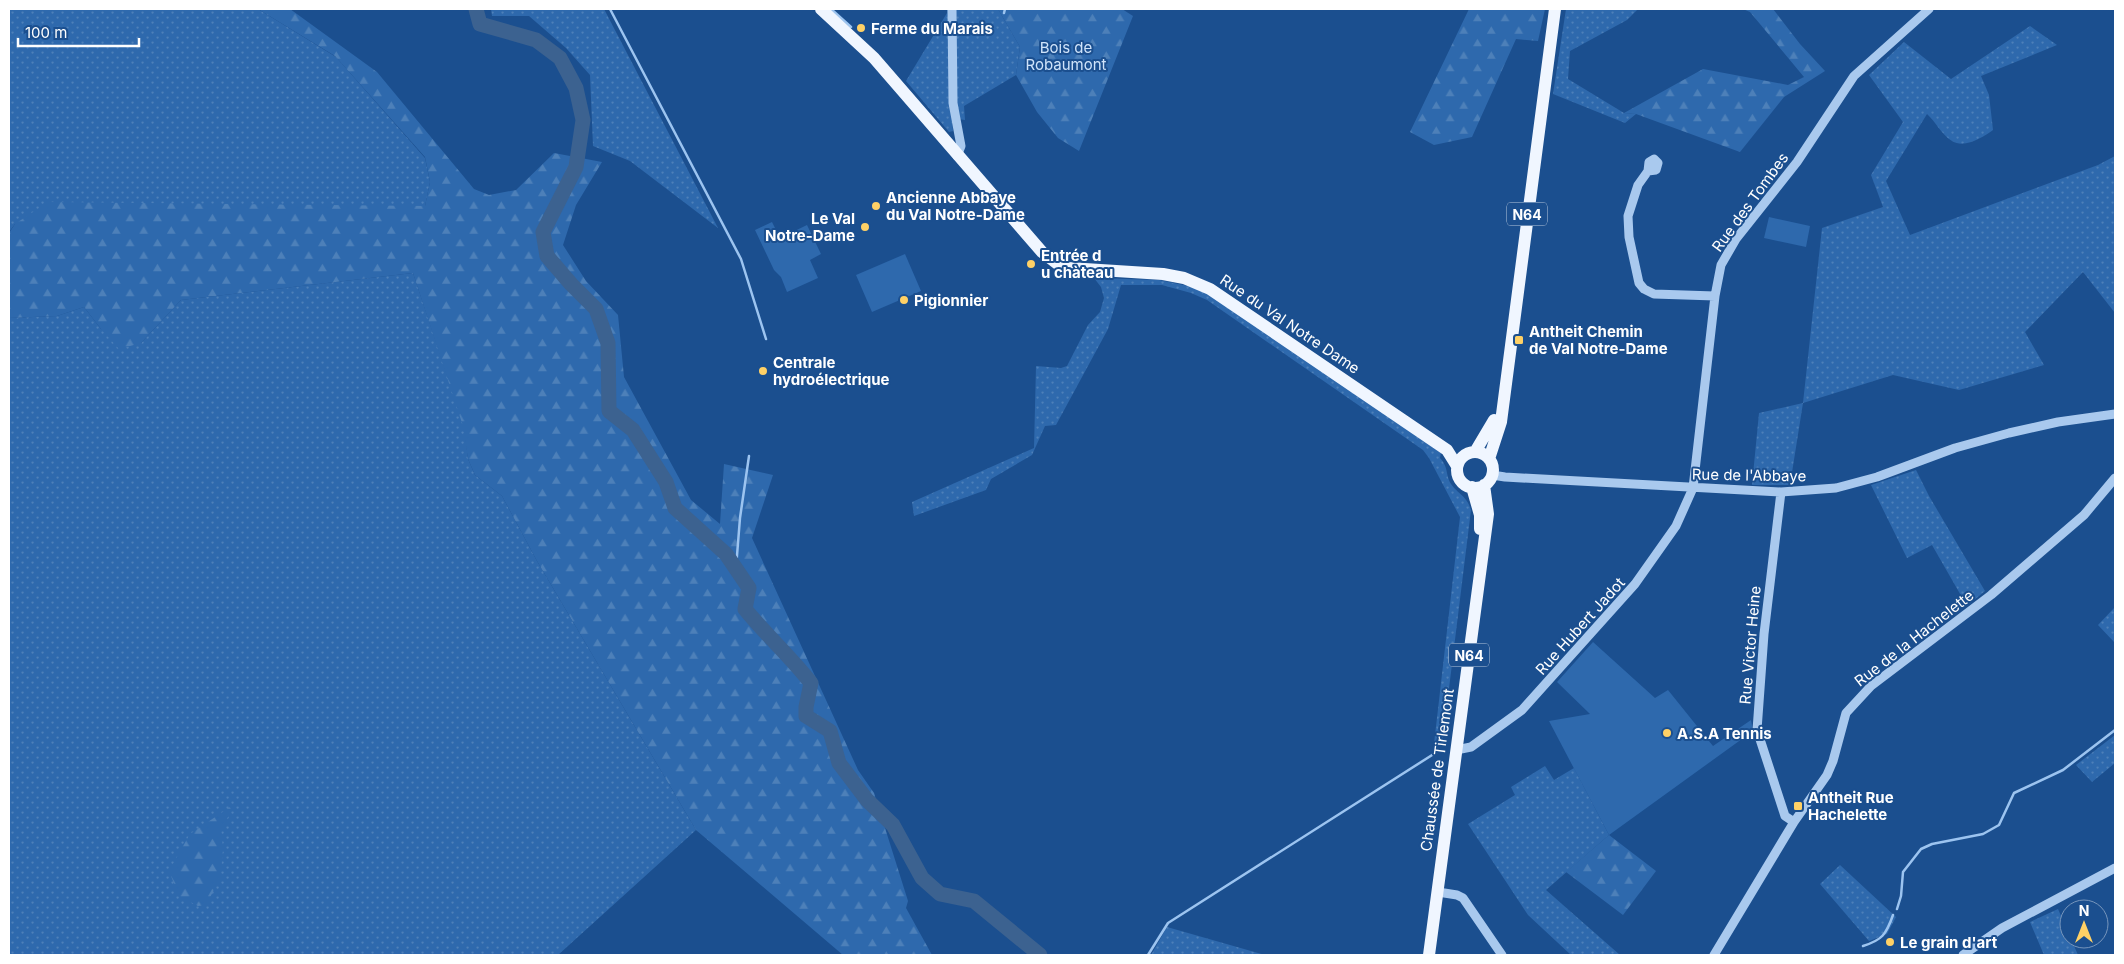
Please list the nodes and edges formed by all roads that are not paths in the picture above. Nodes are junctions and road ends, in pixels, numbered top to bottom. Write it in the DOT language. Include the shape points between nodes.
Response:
graph roads {
  1 [pos="820,9"];
  2 [pos="952,9"];
  3 [pos="1555,9"];
  4 [pos="1929,9"];
  5 [pos="957,156"];
  6 [pos="1648,171"];
  7 [pos="1715,296"];
  8 [pos="1502,402"];
  9 [pos="2115,414"];
  10 [pos="1447,450"];
  11 [pos="1470,453"];
  12 [pos="1489,459"];
  13 [pos="1457,466"];
  14 [pos="2115,478"];
  15 [pos="1483,482"];
  16 [pos="1693,488"];
  17 [pos="1781,492"];
  18 [pos="1456,750"];
  19 [pos="1794,822"];
  20 [pos="2115,868"];
  21 [pos="1438,892"];
  22 [pos="1429,955"];
  23 [pos="1502,955"];
  24 [pos="1714,955"];
  25 [pos="1963,955"];
  1 -- 5 [label="main road, Rue du Val Notre Dame" via="874,58"];
  2 -- 5 [label="street" via="953,104 961,146"];
  3 -- 8 [label="main road, Chaussée de Tirlemont / N64"];
  4 -- 7 [label="street, Rue des Tombes" via="1854,76 1797,162 1736,239 1721,265"];
  5 -- 10 [label="main road, Rue du Val Notre Dame" via="1042,252 1059,265 1173,276 1210,289"];
  6 -- 7 [label="street" via="1638,185 1628,216 1639,283 1644,290 1654,294"];
  7 -- 16 [label="street, Rue des Tombes"];
  8 -- 11 [label="main road, Chaussée de Tirlemont / N64" via="1495,419"];
  8 -- 12 [label="main road, Chaussée de Tirlemont / N64"];
  9 -- 17 [label="street, Rue de l'Abbaye" via="2009,433 1955,448 1877,478 1836,488"];
  10 -- 11 [label="main road, Rue du Val Notre Dame"];
  10 -- 13 [label="main road, Rue du Val Notre Dame"];
  11 -- 12 [label="main road" via="1485,455"];
  11 -- 13 [label="main road, Chaussée de Tirlemont / N64"];
  12 -- 15 [label="main road, Chaussée de Tirlemont / N64" via="1492,469"];
  13 -- 15 [label="main road, Chaussée de Tirlemont / N64" via="1460,480"];
  14 -- 19 [label="street, Rue de la Hachelette" via="2084,514 1992,595 1871,686 1846,713 1833,761"];
  15 -- 16 [label="street, Rue de l'Abbaye" via="1505,477"];
  15 -- 18 [label="main road, Chaussée de Tirlemont / N64" via="1480,514 1482,559"];
  16 -- 17 [label="street, Rue de l'Abbaye"];
  16 -- 18 [label="street, Rue Hubert Jadot" via="1676,526 1635,584 1558,672 1522,710 1471,747"];
  17 -- 19 [label="street, Rue Victor Heine" via="1764,634 1757,730 1785,816"];
  18 -- 21 [label="main road, Chaussée de Tirlemont / N64"];
  19 -- 24 [label="street, Rue de la Hachelette"];
  20 -- 25 [label="street" via="2002,928"];
  21 -- 22 [label="main road, Chaussée de Tirlemont / N64"];
  21 -- 23 [label="street" via="1463,898"];
}
